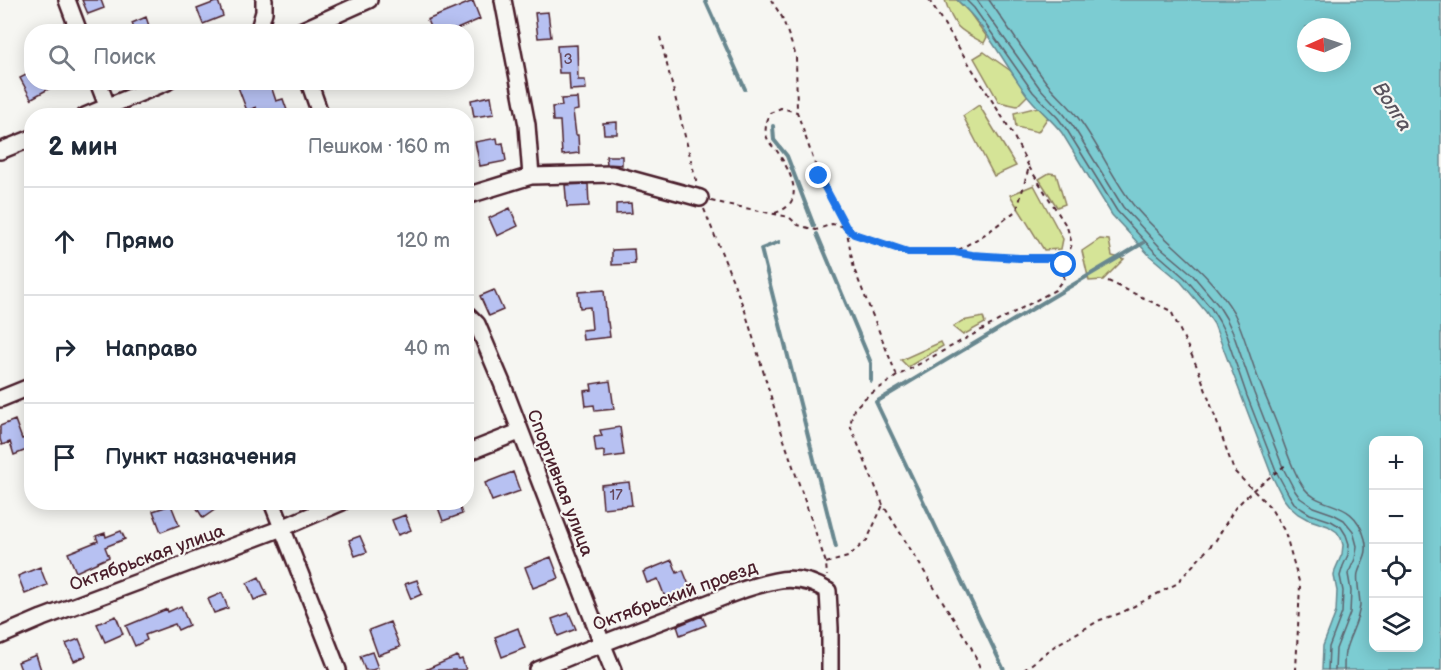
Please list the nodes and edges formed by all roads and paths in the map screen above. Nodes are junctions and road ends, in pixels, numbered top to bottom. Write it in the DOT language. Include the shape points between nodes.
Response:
graph roads {
  1 [pos="67,0"];
  2 [pos="264,0"];
  3 [pos="369,0"];
  4 [pos="503,0"];
  5 [pos="771,0"];
  6 [pos="929,0"];
  7 [pos="76,24"];
  8 [pos="260,24"];
  9 [pos="316,24"];
  10 [pos="660,37"];
  11 [pos="101,90"];
  12 [pos="151,90"];
  13 [pos="312,90"];
  14 [pos="108,108"];
  15 [pos="115,108"];
  16 [pos="318,108"];
  17 [pos="797,112"];
  18 [pos="24,141"];
  19 [pos="0,151"];
  20 [pos="1029,167"];
  21 [pos="531,176"];
  22 [pos="474,194"];
  23 [pos="700,198"];
  24 [pos="773,214"];
  25 [pos="846,227"];
  26 [pos="955,252"];
  27 [pos="1064,265"];
  28 [pos="1108,281"];
  29 [pos="474,321"];
  30 [pos="897,376"];
  31 [pos="24,389"];
  32 [pos="0,399"];
  33 [pos="519,432"];
  34 [pos="474,450"];
  35 [pos="1287,464"];
  36 [pos="1253,490"];
  37 [pos="883,505"];
  38 [pos="275,510"];
  39 [pos="324,510"];
  40 [pos="282,528"];
  41 [pos="826,563"];
  42 [pos="828,591"];
  43 [pos="0,636"];
  44 [pos="602,643"];
  45 [pos="338,670"];
  46 [pos="538,670"];
  47 [pos="613,670"];
  48 [pos="830,670"];
  49 [pos="981,670"];
  50 [pos="1024,670"];
  51 [pos="1296,670"];
  1 -- 7 [label="street"];
  2 -- 8 [label="street"];
  3 -- 9 [label="street"];
  4 -- 21 [label="street" via="527,125"];
  5 -- 17 [label="path" via="782,17 796,56"];
  6 -- 20 [label="path" via="1011,131"];
  10 -- 23 [label="path"];
  11 -- 14 [label="street"];
  12 -- 15 [label="street"];
  13 -- 16 [label="street"];
  17 -- 24 [label="path" via="781,108 770,113 765,127 795,192 791,204"];
  17 -- 25 [label="path" via="819,176"];
  18 -- 19 [label="street"];
  20 -- 26 [label="path" via="1017,210"];
  20 -- 27 [label="path" via="1067,227 1072,244"];
  21 -- 22 [label="street"];
  21 -- 23 [label="street" via="612,174"];
  23 -- 24 [label="path"];
  23 -- 41 [label="path" via="745,311"];
  24 -- 25 [label="path" via="816,230 832,224"];
  25 -- 26 [label="path" via="854,234 908,252"];
  25 -- 30 [label="path" via="854,269"];
  26 -- 27 [label="path" via="1056,258"];
  27 -- 30 [label="path" via="1064,278 1055,290"];
  28 -- 36 [label="path" via="1171,311 1199,371 1234,471"];
  29 -- 33 [label="street, Спортивная улица"];
  30 -- 37 [label="path" via="854,409 850,425"];
  31 -- 32 [label="street"];
  33 -- 34 [label="street"];
  33 -- 44 [label="street, Спортивная улица"];
  35 -- 36 [label="path"];
  36 -- 50 [label="path" via="1235,508 1216,540 1176,584 1100,620 1056,645"];
  36 -- 51 [label="path" via="1270,507 1284,532 1300,585"];
  37 -- 41 [label="path" via="867,540 848,557"];
  37 -- 49 [label="path" via="971,646"];
  38 -- 40 [label="street"];
  39 -- 40 [label="street, Октябрьская улица"];
  40 -- 43 [label="street, Октябрьская улица"];
  40 -- 45 [label="street"];
  41 -- 42 [label="path"];
  42 -- 44 [label="street, Октябрьский проезд" via="806,580 777,580"];
  42 -- 48 [label="street"];
  44 -- 46 [label="street, Октябрьский проезд"];
  44 -- 47 [label="street, Спортивная улица"];
}
